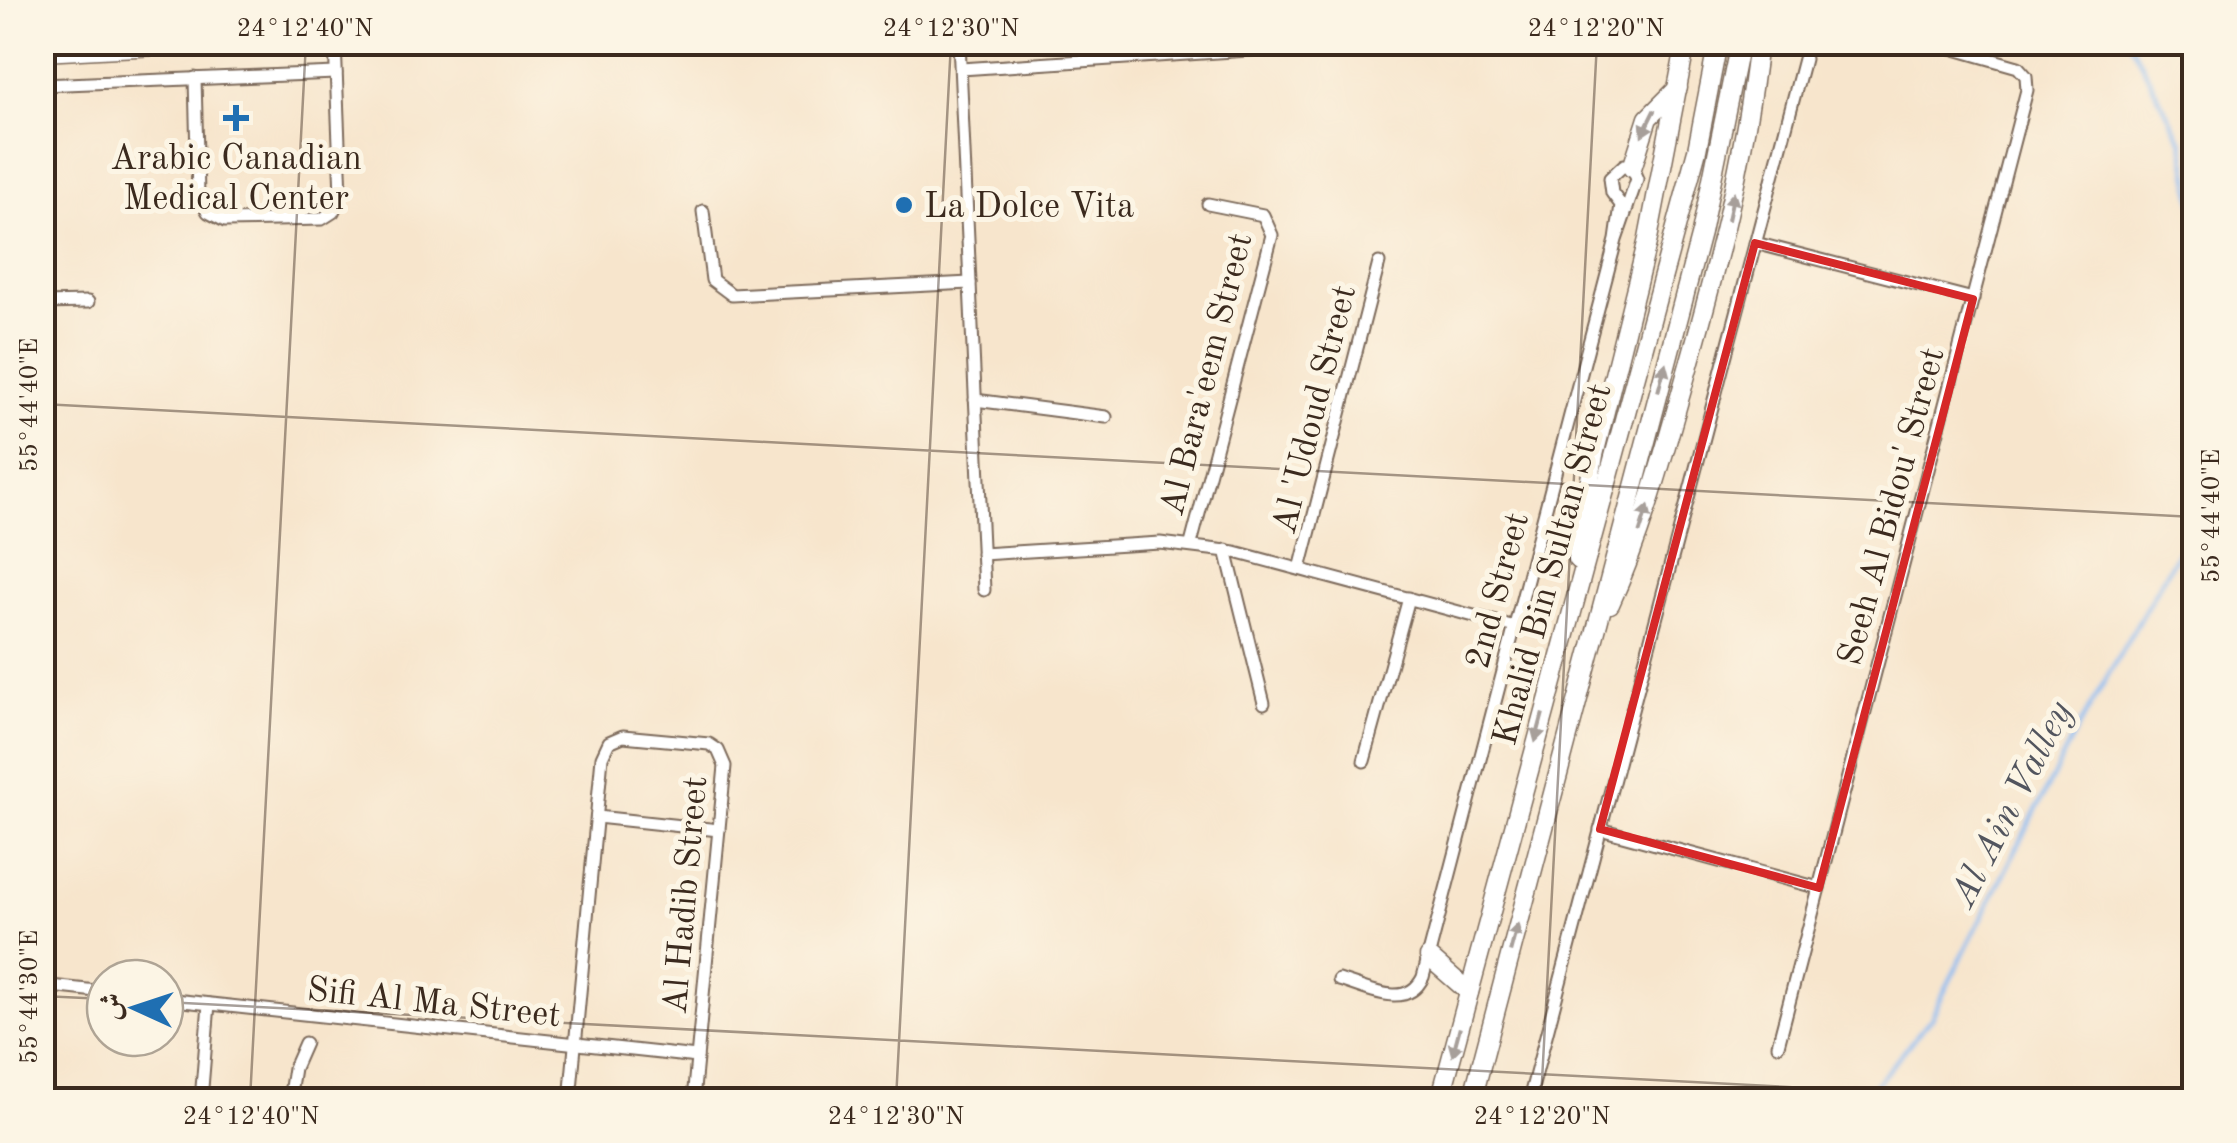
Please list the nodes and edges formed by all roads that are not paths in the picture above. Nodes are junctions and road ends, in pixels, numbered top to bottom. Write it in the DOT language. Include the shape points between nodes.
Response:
graph roads {
  1 [pos="232,42"];
  2 [pos="335,42"];
  3 [pos="960,42"];
  4 [pos="1369,42"];
  5 [pos="1686,42"];
  6 [pos="1718,42"];
  7 [pos="1934,43"];
  8 [pos="1754,45"];
  9 [pos="42,52"];
  10 [pos="1804,59"];
  11 [pos="961,69"];
  12 [pos="336,73"];
  13 [pos="194,78"];
  14 [pos="42,86"];
  15 [pos="1678,88"];
  16 [pos="1632,168"];
  17 [pos="1208,204"];
  18 [pos="703,212"];
  19 [pos="1616,240"];
  20 [pos="1756,243"];
  21 [pos="1379,262"];
  22 [pos="970,283"];
  23 [pos="1972,299"];
  24 [pos="42,302"];
  25 [pos="88,302"];
  26 [pos="975,400"];
  27 [pos="1106,417"];
  28 [pos="1191,544"];
  29 [pos="1226,550"];
  30 [pos="982,554"];
  31 [pos="1300,569"];
  32 [pos="984,590"];
  33 [pos="1409,598"];
  34 [pos="1572,600"];
  35 [pos="1515,627"];
  36 [pos="1264,703"];
  37 [pos="1364,761"];
  38 [pos="597,817"];
  39 [pos="718,830"];
  40 [pos="1600,830"];
  41 [pos="1819,888"];
  42 [pos="1430,957"];
  43 [pos="1339,980"];
  44 [pos="42,985"];
  45 [pos="85,990"];
  46 [pos="1469,992"];
  47 [pos="185,1001"];
  48 [pos="209,1004"];
  49 [pos="305,1043"];
  50 [pos="575,1044"];
  51 [pos="1778,1045"];
  52 [pos="697,1057"];
  53 [pos="200,1100"];
  54 [pos="289,1100"];
  55 [pos="570,1100"];
  56 [pos="693,1100"];
  57 [pos="1440,1100"];
  58 [pos="1472,1100"];
  59 [pos="1529,1100"];
  1 -- 9 [label="main road"];
  2 -- 12 [label="street"];
  3 -- 11 [label="street"];
  4 -- 11 [label="street"];
  5 -- 15 [label="main road"];
  6 -- 34 [label="main road, Khalid Bin Sultan Street" via="1697,150"];
  7 -- 23 [label="street, Seeh Al Bidou' Street" via="2012,64 2028,83"];
  58 -- 8 [label="main road, Khalid Bin Sultan Street, one-way" via="1594,641 1639,534 1694,348 1731,203"];
  10 -- 20 [label="street"];
  11 -- 22 [label="street"];
  12 -- 13 [label="street"];
  12 -- 13 [label="street" via="341,195 333,212 316,220 225,221 208,212 198,195"];
  13 -- 14 [label="street"];
  15 -- 16 [label="main road, one-way" via="1648,118"];
  15 -- 34 [label="main road" via="1594,455"];
  16 -- 19 [label="street, 2nd Street" via="1636,179"];
  16 -- 19 [label="street, 2nd Street" via="1619,166 1610,178 1621,205"];
  17 -- 28 [label="street, Al Bara'eem Street" via="1263,216 1272,235"];
  18 -- 22 [label="street" via="712,280 732,295"];
  19 -- 35 [label="street, 2nd Street"];
  20 -- 23 [label="street"];
  20 -- 40 [label="street"];
  21 -- 31 [label="street, Al 'Udoud Street"];
  22 -- 26 [label="street"];
  23 -- 41 [label="street, Seeh Al Bidou' Street"];
  24 -- 25 [label="street"];
  26 -- 27 [label="street"];
  26 -- 30 [label="street"];
  28 -- 29 [label="street"];
  28 -- 30 [label="street"];
  29 -- 31 [label="street"];
  29 -- 36 [label="street"];
  30 -- 32 [label="street"];
  31 -- 33 [label="street"];
  33 -- 35 [label="street"];
  33 -- 37 [label="street"];
  34 -- 46 [label="main road, Khalid Bin Sultan Street, one-way"];
  35 -- 42 [label="street, 2nd Street"];
  38 -- 39 [label="street"];
  38 -- 39 [label="street, Al Hadib Street" via="604,752 613,739 704,743 718,750 725,766"];
  38 -- 50 [label="street, Al Hadib Street"];
  39 -- 52 [label="street, Al Hadib Street"];
  40 -- 41 [label="street"];
  40 -- 59 [label="street"];
  41 -- 51 [label="street, Seeh Al Bidou' Street"];
  42 -- 43 [label="street, 2nd Street" via="1420,983 1406,995"];
  42 -- 46 [label="main road"];
  44 -- 45 [label="street"];
  46 -- 57 [label="main road, Khalid Bin Sultan Street, one-way"];
  47 -- 48 [label="street, Sifi Al Ma Street"];
  48 -- 50 [label="street, Sifi Al Ma Street"];
  48 -- 53 [label="street"];
  49 -- 54 [label="street"];
  50 -- 52 [label="street, Sifi Al Ma Street"];
  50 -- 55 [label="street, Al Hadib Street"];
  52 -- 56 [label="street, Al Hadib Street"];
}
